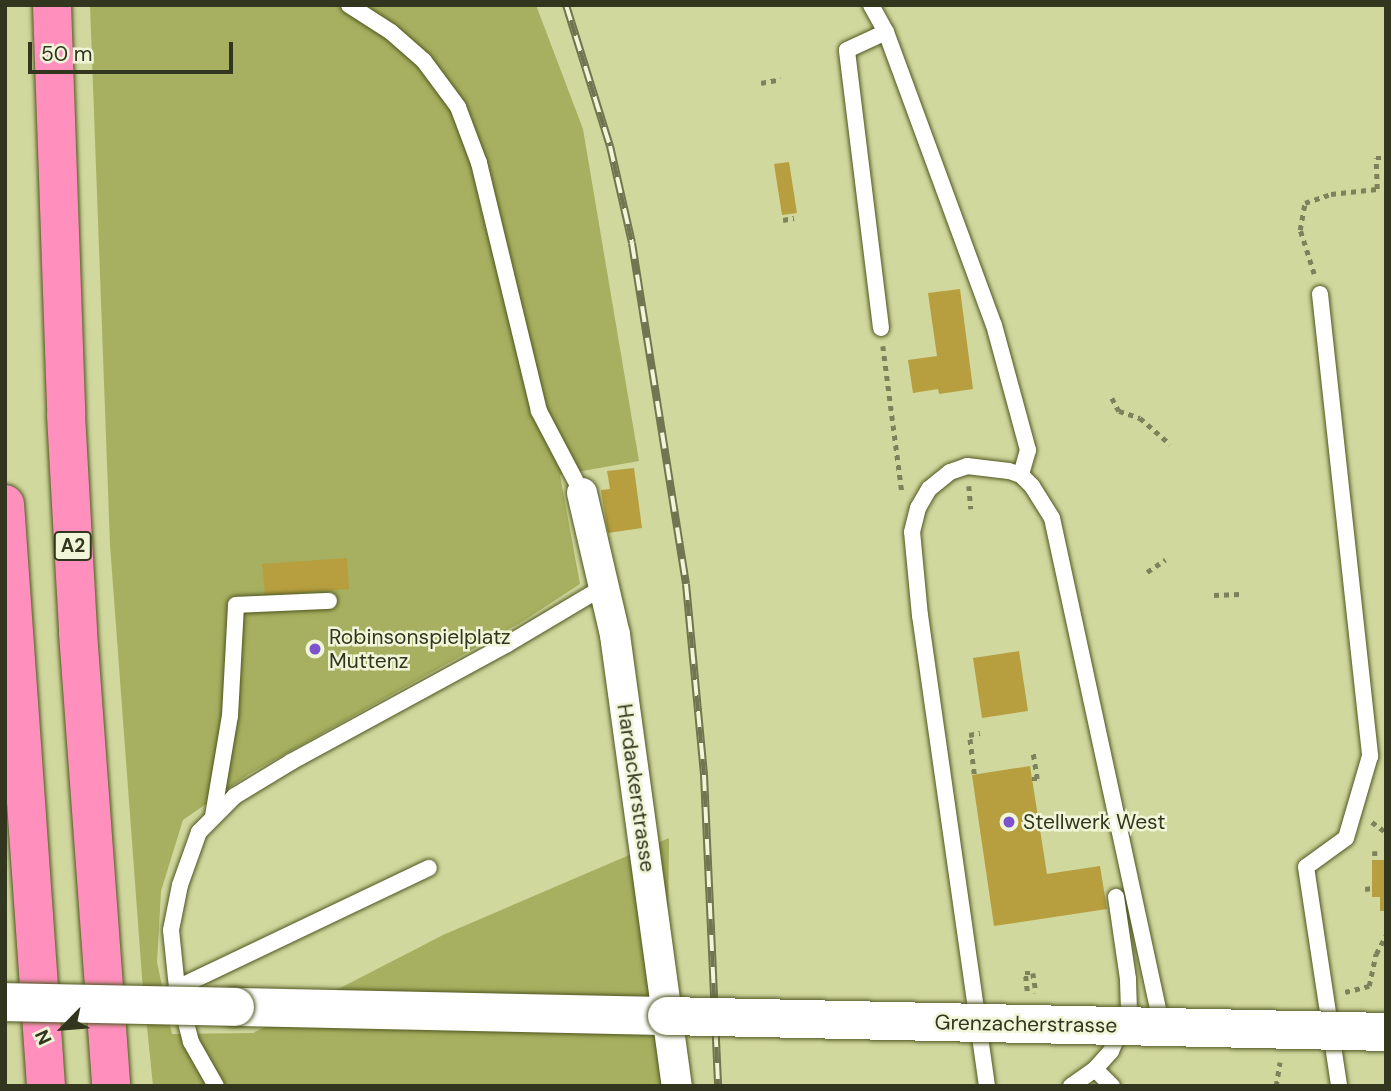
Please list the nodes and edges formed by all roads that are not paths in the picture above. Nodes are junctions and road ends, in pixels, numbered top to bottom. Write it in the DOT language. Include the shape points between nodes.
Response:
graph roads {
  1 [pos="52,5"];
  2 [pos="349,5"];
  3 [pos="871,5"];
  4 [pos="887,32"];
  5 [pos="1321,294"];
  6 [pos="881,328"];
  7 [pos="1021,475"];
  8 [pos="582,493"];
  9 [pos="5,504"];
  10 [pos="605,586"];
  11 [pos="330,601"];
  12 [pos="10,668"];
  13 [pos="213,816"];
  14 [pos="429,868"];
  15 [pos="1116,897"];
  16 [pos="177,988"];
  17 [pos="5,1002"];
  18 [pos="667,1016"];
  19 [pos="1162,1027"];
  20 [pos="1386,1032"];
  21 [pos="1095,1069"];
  22 [pos="46,1086"];
  23 [pos="111,1086"];
  24 [pos="216,1086"];
  25 [pos="677,1086"];
  26 [pos="987,1086"];
  27 [pos="1071,1086"];
  28 [pos="1112,1086"];
  29 [pos="1339,1086"];
  1 -- 23 [label="highway, A2" via="66,415"];
  2 -- 8 [label="lane" via="424,61 458,107 479,163 539,411"];
  3 -- 4 [label="lane"];
  4 -- 6 [label="lane" via="848,50"];
  4 -- 7 [label="lane" via="994,325 1028,450"];
  5 -- 29 [label="lane" via="1370,756 1346,838 1306,867"];
  7 -- 19 [label="lane" via="1052,517"];
  7 -- 26 [label="lane" via="967,466 950,472 929,489 912,532"];
  8 -- 10 [label="street, Hardackerstrasse"];
  9 -- 12 [label="highway"];
  10 -- 13 [label="lane" via="291,762 235,796"];
  10 -- 18 [label="street, Hardackerstrasse"];
  11 -- 13 [label="lane" via="236,605 230,716"];
  12 -- 22 [label="highway"];
  13 -- 16 [label="lane" via="200,832 180,886 171,930"];
  14 -- 16 [label="lane"];
  15 -- 21 [label="lane" via="1129,1010 1111,1051"];
  16 -- 24 [label="lane" via="191,1042"];
  17 -- 18 [label="street, Grenzacherstrasse, bridge"];
  18 -- 19 [label="street, Grenzacherstrasse, bridge"];
  18 -- 25 [label="street, Hardackerstrasse"];
  19 -- 20 [label="street, Grenzacherstrasse, bridge"];
  21 -- 27 [label="lane"];
  21 -- 28 [label="lane"];
}
